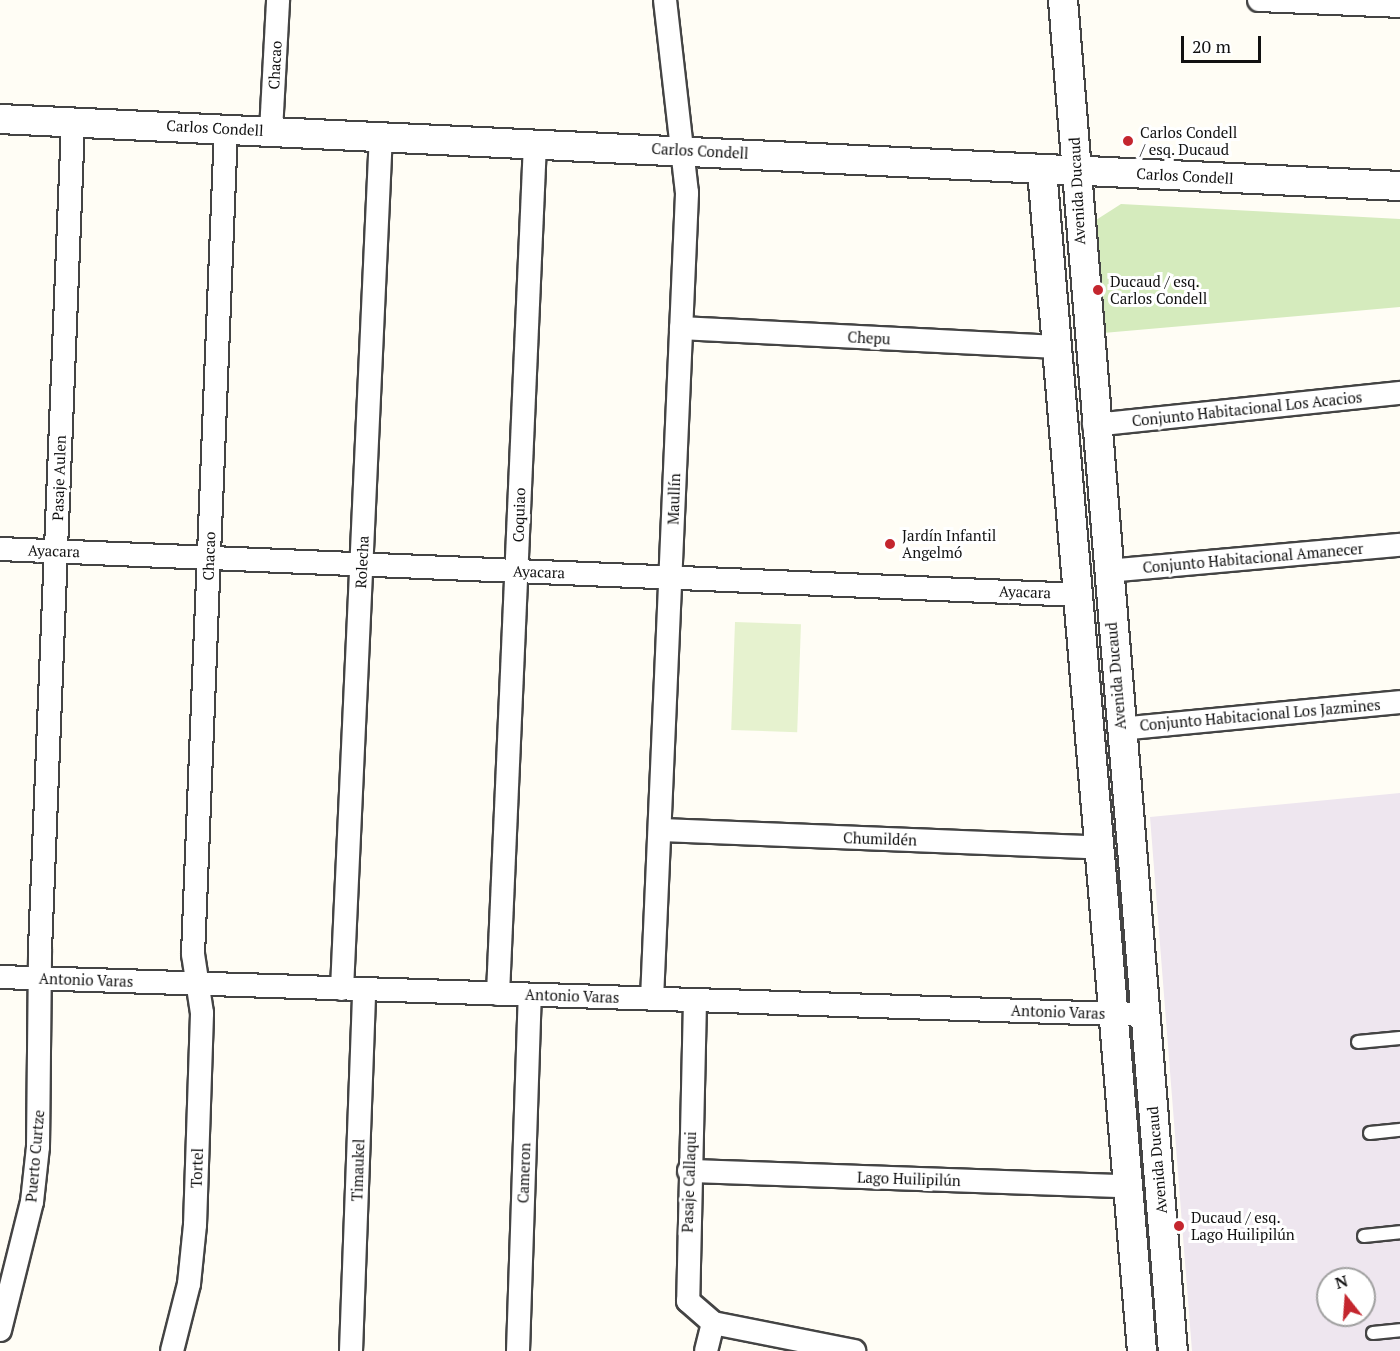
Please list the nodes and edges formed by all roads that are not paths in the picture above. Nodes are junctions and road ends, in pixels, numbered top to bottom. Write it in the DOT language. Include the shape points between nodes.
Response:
graph roads {
  1 [pos="278,0"];
  2 [pos="665,0"];
  3 [pos="1063,0"];
  4 [pos="1259,0"];
  5 [pos="1400,6"];
  6 [pos="0,119"];
  7 [pos="73,122"];
  8 [pos="226,128"];
  9 [pos="271,131"];
  10 [pos="381,135"];
  11 [pos="535,143"];
  12 [pos="678,150"];
  13 [pos="1042,170"];
  14 [pos="1075,171"];
  15 [pos="1400,186"];
  16 [pos="681,328"];
  17 [pos="1057,347"];
  18 [pos="1400,393"];
  19 [pos="1094,425"];
  20 [pos="1400,545"];
  21 [pos="0,549"];
  22 [pos="56,552"];
  23 [pos="209,558"];
  24 [pos="362,565"];
  25 [pos="516,571"];
  26 [pos="1107,572"];
  27 [pos="670,578"];
  28 [pos="1078,595"];
  29 [pos="1400,702"];
  30 [pos="1120,729"];
  31 [pos="660,830"];
  32 [pos="1100,848"];
  33 [pos="0,977"];
  34 [pos="41,978"];
  35 [pos="197,984"];
  36 [pos="353,989"];
  37 [pos="498,994"];
  38 [pos="530,995"];
  39 [pos="652,999"];
  40 [pos="695,1000"];
  41 [pos="1113,1014"];
  42 [pos="1144,1016"];
  43 [pos="1400,1038"];
  44 [pos="1358,1042"];
  45 [pos="1400,1130"];
  46 [pos="1370,1133"];
  47 [pos="690,1171"];
  48 [pos="1128,1186"];
  49 [pos="1400,1232"];
  50 [pos="1364,1236"];
  51 [pos="713,1323"];
  52 [pos="0,1330"];
  53 [pos="1400,1330"];
  54 [pos="1373,1333"];
  55 [pos="172,1351"];
  56 [pos="351,1351"];
  57 [pos="518,1351"];
  58 [pos="706,1351"];
  59 [pos="854,1351"];
  60 [pos="1142,1351"];
  61 [pos="1173,1351"];
  1 -- 9 [label="street, Chacao"];
  2 -- 12 [label="street, Maullín"];
  3 -- 14 [label="street, Avenida Ducaud"];
  4 -- 5 [label="street"];
  6 -- 7 [label="street, Carlos Condell"];
  7 -- 8 [label="street, Carlos Condell"];
  7 -- 22 [label="street, Pasaje Aulen"];
  8 -- 9 [label="street, Carlos Condell"];
  8 -- 23 [label="street, Chacao"];
  9 -- 10 [label="street, Carlos Condell"];
  10 -- 11 [label="street, Carlos Condell"];
  10 -- 24 [label="street, Rolecha"];
  11 -- 12 [label="street, Carlos Condell"];
  11 -- 25 [label="street, Coquiao"];
  12 -- 13 [label="street, Carlos Condell"];
  12 -- 16 [label="street, Maullín" via="687,193"];
  13 -- 14 [label="street, Carlos Condell"];
  13 -- 17 [label="street, Avenida Ducaud"];
  14 -- 15 [label="street, Carlos Condell"];
  14 -- 19 [label="street, Avenida Ducaud"];
  16 -- 17 [label="street, Chepu"];
  16 -- 27 [label="street, Maullín"];
  17 -- 28 [label="street, Avenida Ducaud"];
  18 -- 19 [label="street, Conjunto Habitacional Los Acacios"];
  19 -- 26 [label="street, Avenida Ducaud"];
  20 -- 26 [label="street, Conjunto Habitacional Amanecer"];
  21 -- 22 [label="street, Ayacara"];
  22 -- 23 [label="street, Ayacara"];
  22 -- 34 [label="street, Pasaje Aulen"];
  23 -- 24 [label="street, Ayacara"];
  23 -- 35 [label="street, Chacao" via="193,954"];
  24 -- 25 [label="street, Ayacara"];
  24 -- 36 [label="street, Rolecha"];
  25 -- 27 [label="street, Ayacara"];
  25 -- 37 [label="street, Coquiao"];
  26 -- 30 [label="street, Avenida Ducaud"];
  27 -- 28 [label="street, Ayacara"];
  27 -- 31 [label="street, Maullín"];
  28 -- 32 [label="street, Avenida Ducaud"];
  29 -- 30 [label="street, Conjunto Habitacional Los Jazmines"];
  30 -- 42 [label="street, Avenida Ducaud"];
  31 -- 32 [label="street, Chumildén"];
  31 -- 39 [label="street, Maullín"];
  32 -- 41 [label="street, Avenida Ducaud"];
  33 -- 34 [label="street, Antonio Varas"];
  34 -- 35 [label="street, Antonio Varas"];
  34 -- 52 [label="street, Puerto Curtze" via="36,1175"];
  35 -- 36 [label="street, Antonio Varas"];
  35 -- 55 [label="street, Tortel" via="202,1013 194,1245"];
  36 -- 37 [label="street, Antonio Varas"];
  36 -- 56 [label="street, Timaukel"];
  37 -- 38 [label="street, Antonio Varas"];
  38 -- 39 [label="street, Antonio Varas"];
  38 -- 57 [label="street, Cameron"];
  39 -- 40 [label="street, Antonio Varas"];
  40 -- 41 [label="street, Antonio Varas"];
  40 -- 47 [label="street, Pasaje Callaqui"];
  41 -- 42 [label="street, Antonio Varas"];
  41 -- 48 [label="street, Avenida Ducaud"];
  42 -- 61 [label="street, Avenida Ducaud"];
  43 -- 44 [label="lane"];
  45 -- 46 [label="lane"];
  47 -- 48 [label="street, Lago Huilipilún"];
  47 -- 51 [label="street, Pasaje Callaqui" via="686,1292 693,1309"];
  48 -- 60 [label="street, Avenida Ducaud"];
  49 -- 50 [label="lane"];
  51 -- 58 [label="street"];
  51 -- 59 [label="street"];
  53 -- 54 [label="lane"];
}
